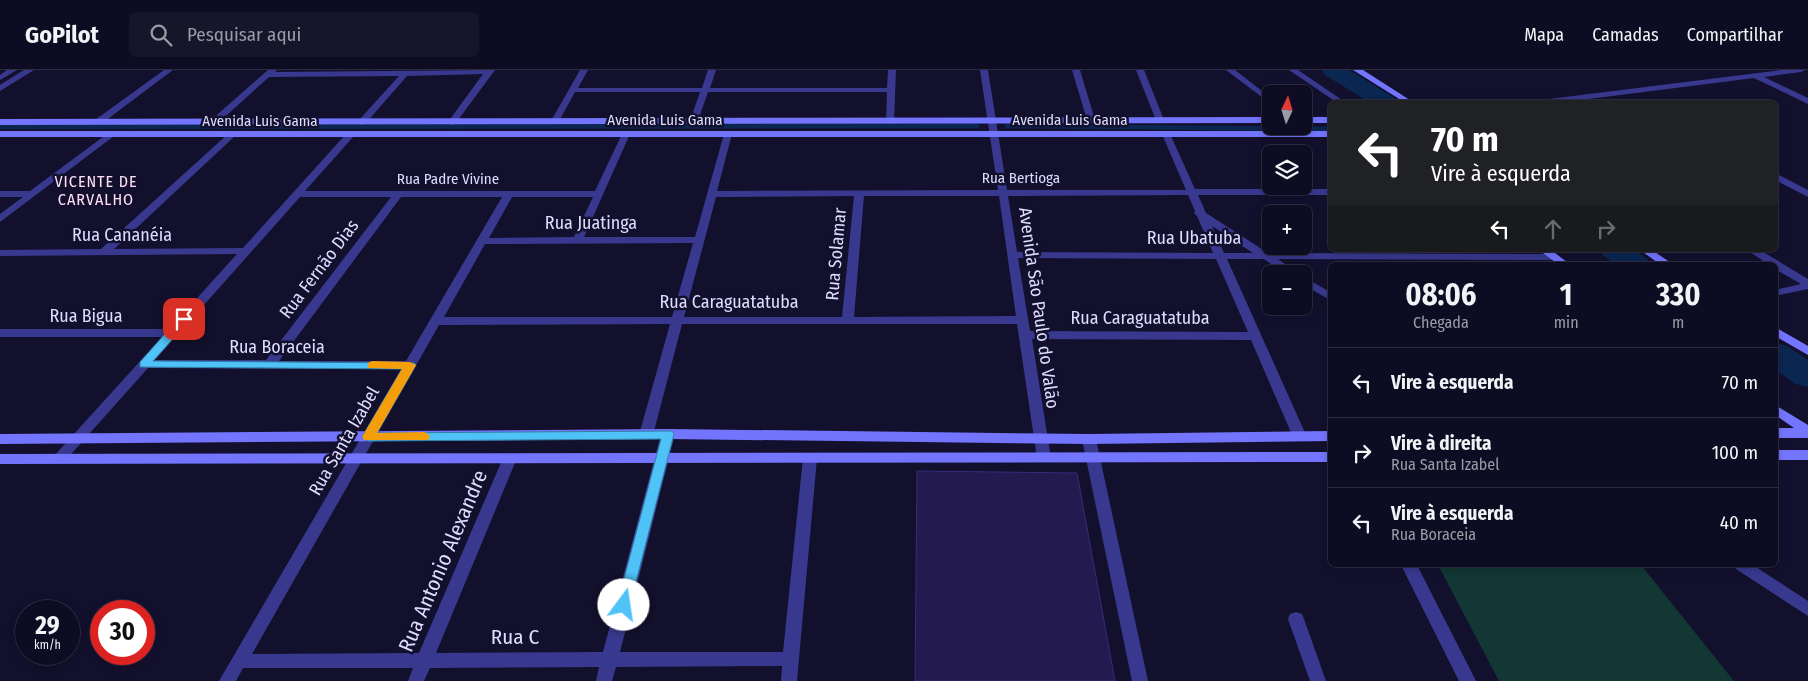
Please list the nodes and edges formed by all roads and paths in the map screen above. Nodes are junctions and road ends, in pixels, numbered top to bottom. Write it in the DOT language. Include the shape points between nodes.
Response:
graph roads {
  1 [pos="13,70"];
  2 [pos="30,70"];
  3 [pos="169,70"];
  4 [pos="584,70"];
  5 [pos="712,70"];
  6 [pos="892,70"];
  7 [pos="984,70"];
  8 [pos="1076,70"];
  9 [pos="1140,70"];
  10 [pos="1230,70"];
  11 [pos="1293,70"];
  12 [pos="1357,70"];
  13 [pos="1718,70"];
  14 [pos="1801,70"];
  15 [pos="490,71"];
  16 [pos="271,72"];
  17 [pos="407,72"];
  18 [pos="1755,76"];
  19 [pos="0,78"];
  20 [pos="1735,79"];
  21 [pos="0,89"];
  22 [pos="574,90"];
  23 [pos="705,90"];
  24 [pos="891,90"];
  25 [pos="1624,93"];
  26 [pos="1262,95"];
  27 [pos="1338,100"];
  28 [pos="1406,100"];
  29 [pos="1566,100"];
  30 [pos="1637,100"];
  31 [pos="1808,101"];
  32 [pos="993,120"];
  33 [pos="1091,120"];
  34 [pos="1160,120"];
  35 [pos="1262,120"];
  36 [pos="1312,120"];
  37 [pos="1328,120"];
  38 [pos="555,121"];
  39 [pos="694,121"];
  40 [pos="890,121"];
  41 [pos="0,122"];
  42 [pos="98,122"];
  43 [pos="214,122"];
  44 [pos="362,122"];
  45 [pos="452,122"];
  46 [pos="0,134"];
  47 [pos="111,134"];
  48 [pos="232,134"];
  49 [pos="626,134"];
  50 [pos="728,134"];
  51 [pos="995,134"];
  52 [pos="1166,134"];
  53 [pos="1328,134"];
  54 [pos="350,135"];
  55 [pos="1778,178"];
  56 [pos="1191,192"];
  57 [pos="1328,192"];
  58 [pos="859,193"];
  59 [pos="1004,193"];
  60 [pos="0,194"];
  61 [pos="32,194"];
  62 [pos="296,194"];
  63 [pos="398,194"];
  64 [pos="509,194"];
  65 [pos="599,194"];
  66 [pos="712,194"];
  67 [pos="1808,194"];
  68 [pos="1199,213"];
  69 [pos="0,219"];
  70 [pos="578,240"];
  71 [pos="700,240"];
  72 [pos="482,241"];
  73 [pos="245,251"];
  74 [pos="104,252"];
  75 [pos="1547,252"];
  76 [pos="1648,252"];
  77 [pos="1755,252"];
  78 [pos="0,253"];
  79 [pos="1014,255"];
  80 [pos="1219,256"];
  81 [pos="1266,256"];
  82 [pos="1554,257"];
  83 [pos="1562,262"];
  84 [pos="1664,262"];
  85 [pos="1771,262"];
  86 [pos="1280,265"];
  87 [pos="1778,266"];
  88 [pos="1312,285"];
  89 [pos="1808,285"];
  90 [pos="1778,292"];
  91 [pos="1328,296"];
  92 [pos="848,318"];
  93 [pos="678,319"];
  94 [pos="1023,320"];
  95 [pos="436,321"];
  96 [pos="0,333"];
  97 [pos="172,333"];
  98 [pos="1778,333"];
  99 [pos="1025,335"];
  100 [pos="1256,336"];
  101 [pos="1808,351"];
  102 [pos="144,364"];
  103 [pos="268,365"];
  104 [pos="410,365"];
  105 [pos="1778,411"];
  106 [pos="1808,432"];
  107 [pos="1778,433"];
  108 [pos="668,434"];
  109 [pos="646,435"];
  110 [pos="1328,436"];
  111 [pos="368,437"];
  112 [pos="1300,437"];
  113 [pos="77,438"];
  114 [pos="1041,438"];
  115 [pos="0,439"];
  116 [pos="1089,439"];
  117 [pos="1808,454"];
  118 [pos="1778,455"];
  119 [pos="1328,457"];
  120 [pos="356,458"];
  121 [pos="510,458"];
  122 [pos="662,458"];
  123 [pos="810,458"];
  124 [pos="1044,458"];
  125 [pos="1093,458"];
  126 [pos="0,459"];
  127 [pos="59,459"];
  128 [pos="1410,567"];
  129 [pos="1744,567"];
  130 [pos="1808,609"];
  131 [pos="1296,619"];
  132 [pos="791,659"];
  133 [pos="424,660"];
  134 [pos="610,660"];
  135 [pos="239,661"];
  136 [pos="227,681"];
  137 [pos="416,681"];
  138 [pos="604,681"];
  139 [pos="789,681"];
  140 [pos="1140,681"];
  141 [pos="1318,681"];
  142 [pos="1468,681"];
  1 -- 19 [label="street"];
  2 -- 21 [label="street"];
  3 -- 42 [label="street"];
  4 -- 22 [label="street"];
  5 -- 23 [label="street"];
  6 -- 24 [label="street"];
  7 -- 32 [label="street, Avenida São Paulo do Valão"];
  8 -- 33 [label="street"];
  9 -- 34 [label="street"];
  10 -- 26 [label="street"];
  11 -- 27 [label="street"];
  12 -- 28 [label="street"];
  13 -- 20 [label="street"];
  14 -- 18 [label="street"];
  15 -- 17 [label="street"];
  15 -- 45 [label="street"];
  16 -- 17 [label="street"];
  16 -- 43 [label="street"];
  17 -- 44 [label="street"];
  18 -- 20 [label="street"];
  18 -- 31 [label="street"];
  20 -- 25 [label="street"];
  22 -- 23 [label="street"];
  22 -- 38 [label="street"];
  23 -- 24 [label="street"];
  23 -- 39 [label="street"];
  24 -- 40 [label="street"];
  25 -- 29 [label="street"];
  25 -- 30 [label="street"];
  32 -- 33 [label="street, Avenida Luis Gama"];
  32 -- 40 [label="street, Avenida Luis Gama"];
  32 -- 51 [label="street, Avenida São Paulo do Valão"];
  33 -- 34 [label="street, Avenida Luis Gama"];
  34 -- 35 [label="street, Avenida Luis Gama"];
  36 -- 37 [label="street"];
  38 -- 39 [label="street, Avenida Luis Gama"];
  38 -- 45 [label="street, Avenida Luis Gama"];
  39 -- 40 [label="street, Avenida Luis Gama"];
  41 -- 42 [label="street, Avenida Luis Gama"];
  42 -- 43 [label="street, Avenida Luis Gama"];
  43 -- 44 [label="street, Avenida Luis Gama"];
  44 -- 45 [label="street, Avenida Luis Gama"];
  46 -- 47 [label="street, Avenida Luis Gama"];
  47 -- 48 [label="street, Avenida Luis Gama"];
  47 -- 61 [label="street"];
  48 -- 54 [label="street, Avenida Luis Gama"];
  48 -- 74 [label="street"];
  49 -- 50 [label="street, Avenida Luis Gama"];
  49 -- 54 [label="street, Avenida Luis Gama"];
  49 -- 65 [label="street"];
  50 -- 51 [label="street, Avenida Luis Gama"];
  50 -- 66 [label="street"];
  51 -- 52 [label="street, Avenida Luis Gama"];
  51 -- 59 [label="street, Avenida São Paulo do Valão"];
  52 -- 53 [label="street, Avenida Luis Gama"];
  52 -- 56 [label="street"];
  54 -- 62 [label="street"];
  55 -- 67 [label="street"];
  56 -- 57 [label="street, Rua Bertioga"];
  56 -- 59 [label="street, Rua Bertioga"];
  56 -- 68 [label="street"];
  58 -- 59 [label="street, Rua Bertioga"];
  58 -- 66 [label="street, Rua Bertioga"];
  58 -- 92 [label="street, Rua Solamar"];
  59 -- 79 [label="street, Avenida São Paulo do Valão"];
  60 -- 61 [label="street"];
  61 -- 69 [label="street"];
  62 -- 63 [label="street, Rua Padre Vivine"];
  62 -- 73 [label="street"];
  63 -- 64 [label="street, Rua Padre Vivine"];
  63 -- 103 [label="street, Rua Fernão Dias"];
  64 -- 65 [label="street, Rua Padre Vivine"];
  64 -- 72 [label="street, Rua Santa Izabel"];
  65 -- 70 [label="street"];
  66 -- 71 [label="street"];
  68 -- 80 [label="street"];
  68 -- 81 [label="street"];
  70 -- 71 [label="street, Rua Juatinga"];
  70 -- 72 [label="street, Rua Juatinga"];
  71 -- 93 [label="street"];
  72 -- 95 [label="street, Rua Santa Izabel"];
  73 -- 74 [label="street, Rua Cananéia"];
  73 -- 97 [label="street"];
  74 -- 78 [label="street, Rua Cananéia"];
  75 -- 82 [label="street"];
  76 -- 84 [label="street"];
  77 -- 85 [label="street"];
  79 -- 80 [label="street, Rua Ubatuba"];
  79 -- 94 [label="street, Avenida São Paulo do Valão"];
  80 -- 81 [label="street, Rua Ubatuba"];
  80 -- 100 [label="street"];
  81 -- 82 [label="street, Rua Ubatuba"];
  81 -- 86 [label="street"];
  82 -- 83 [label="street"];
  87 -- 89 [label="street"];
  88 -- 91 [label="street"];
  89 -- 90 [label="street"];
  92 -- 93 [label="street, Rua Caraguatatuba"];
  92 -- 94 [label="street, Rua Caraguatatuba"];
  93 -- 95 [label="street, Rua Caraguatatuba"];
  93 -- 109 [label="street"];
  94 -- 99 [label="street, Avenida São Paulo do Valão"];
  95 -- 104 [label="street, Rua Santa Izabel"];
  96 -- 97 [label="street, Rua Bigua"];
  97 -- 102 [label="street"];
  98 -- 101 [label="street"];
  99 -- 100 [label="street, Rua Caraguatatuba"];
  99 -- 114 [label="street, Avenida São Paulo do Valão"];
  100 -- 112 [label="street"];
  102 -- 103 [label="street, Rua Boraceia"];
  102 -- 113 [label="street"];
  103 -- 104 [label="street, Rua Boraceia"];
  104 -- 111 [label="street, Rua Santa Izabel"];
  105 -- 106 [label="street"];
  106 -- 107 [label="street"];
  108 -- 109 [label="street"];
  108 -- 114 [label="street"];
  108 -- 122 [label="street"];
  109 -- 111 [label="street"];
  110 -- 112 [label="street"];
  111 -- 113 [label="street"];
  111 -- 120 [label="street, Rua Santa Izabel"];
  112 -- 116 [label="street"];
  113 -- 115 [label="street"];
  113 -- 127 [label="street"];
  114 -- 116 [label="street"];
  114 -- 124 [label="street, Avenida São Paulo do Valão"];
  116 -- 125 [label="street"];
  117 -- 118 [label="street"];
  119 -- 125 [label="street"];
  120 -- 121 [label="street"];
  120 -- 127 [label="street"];
  120 -- 135 [label="street, Rua Santa Izabel"];
  121 -- 122 [label="street"];
  121 -- 133 [label="street, Rua Antonio Alexandre"];
  122 -- 123 [label="street"];
  122 -- 134 [label="street"];
  123 -- 124 [label="street"];
  123 -- 132 [label="street"];
  124 -- 125 [label="street"];
  125 -- 140 [label="street"];
  126 -- 127 [label="street"];
  128 -- 142 [label="street"];
  129 -- 130 [label="street"];
  131 -- 141 [label="street"];
  132 -- 134 [label="street, Rua C"];
  132 -- 139 [label="street"];
  133 -- 134 [label="street, Rua C"];
  133 -- 135 [label="street, Rua C"];
  133 -- 137 [label="street, Rua Antonio Alexandre"];
  134 -- 138 [label="street"];
  135 -- 136 [label="street, Rua Santa Izabel"];
}
